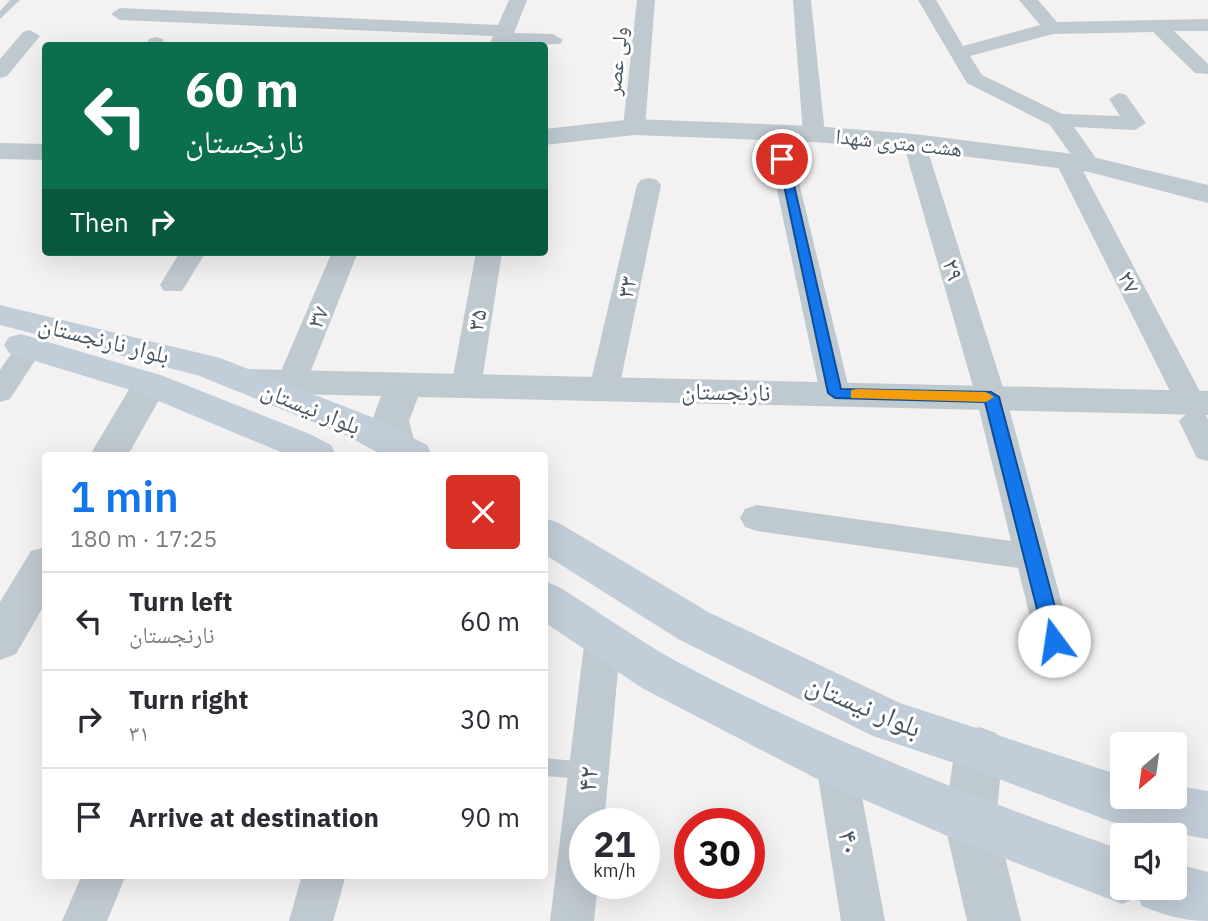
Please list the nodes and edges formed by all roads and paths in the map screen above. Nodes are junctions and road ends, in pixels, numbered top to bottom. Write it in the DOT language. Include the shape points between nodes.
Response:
graph roads {
  1 [pos="15,0"];
  2 [pos="132,0"];
  3 [pos="518,0"];
  4 [pos="646,0"];
  5 [pos="802,0"];
  6 [pos="927,0"];
  7 [pos="1028,0"];
  8 [pos="1183,8"];
  9 [pos="0,16"];
  10 [pos="1206,25"];
  11 [pos="388,26"];
  12 [pos="1158,26"];
  13 [pos="1052,28"];
  14 [pos="1084,28"];
  15 [pos="30,36"];
  16 [pos="502,38"];
  17 [pos="553,40"];
  18 [pos="383,42"];
  19 [pos="1095,46"];
  20 [pos="958,53"];
  21 [pos="1202,69"];
  22 [pos="0,72"];
  23 [pos="1119,99"];
  24 [pos="1058,120"];
  25 [pos="634,127"];
  26 [pos="776,133"];
  27 [pos="814,134"];
  28 [pos="548,137"];
  29 [pos="914,142"];
  30 [pos="0,151"];
  31 [pos="42,152"];
  32 [pos="1077,163"];
  33 [pos="649,184"];
  34 [pos="1208,194"];
  35 [pos="191,256"];
  36 [pos="343,256"];
  37 [pos="488,256"];
  38 [pos="173,285"];
  39 [pos="0,315"];
  40 [pos="15,344"];
  41 [pos="208,366"];
  42 [pos="245,381"];
  43 [pos="291,383"];
  44 [pos="150,384"];
  45 [pos="407,386"];
  46 [pos="466,387"];
  47 [pos="604,390"];
  48 [pos="0,393"];
  49 [pos="835,393"];
  50 [pos="991,397"];
  51 [pos="1198,409"];
  52 [pos="1208,450"];
  53 [pos="302,451"];
  54 [pos="405,451"];
  55 [pos="111,452"];
  56 [pos="757,518"];
  57 [pos="548,536"];
  58 [pos="1033,557"];
  59 [pos="42,570"];
  60 [pos="548,602"];
  61 [pos="603,637"];
  62 [pos="0,641"];
  63 [pos="1054,641"];
  64 [pos="979,749"];
  65 [pos="836,764"];
  66 [pos="548,767"];
  67 [pos="588,770"];
  68 [pos="1208,815"];
  69 [pos="970,821"];
  70 [pos="1110,873"];
  71 [pos="102,879"];
  72 [pos="323,879"];
  73 [pos="1187,894"];
  74 [pos="1208,899"];
  75 [pos="84,921"];
  76 [pos="311,921"];
  77 [pos="572,921"];
  78 [pos="863,921"];
  79 [pos="994,921"];
  1 -- 9 [label="lane"];
  2 -- 11 [label="street" via="120,14"];
  3 -- 16 [label="street"];
  4 -- 25 [label="street, ولی عصر"];
  5 -- 27 [label="street"];
  6 -- 20 [label="street"];
  7 -- 13 [label="street"];
  8 -- 10 [label="street"];
  10 -- 12 [label="street"];
  11 -- 16 [label="street"];
  11 -- 18 [label="street"];
  12 -- 14 [label="street"];
  12 -- 21 [label="street"];
  13 -- 14 [label="street"];
  13 -- 20 [label="street"];
  14 -- 19 [label="street"];
  15 -- 22 [label="street"];
  16 -- 17 [label="street"];
  20 -- 24 [label="street" via="974,79"];
  23 -- 24 [label="street" via="1135,124"];
  24 -- 32 [label="street, ۲۷"];
  25 -- 26 [label="street, هشت متری شهدا"];
  25 -- 28 [label="street, هشت متری شهدا"];
  26 -- 27 [label="street, هشت متری شهدا"];
  26 -- 49 [label="street"];
  27 -- 29 [label="street, هشت متری شهدا"];
  29 -- 32 [label="street, هشت متری شهدا"];
  29 -- 50 [label="street, ۲۹"];
  30 -- 31 [label="street"];
  32 -- 34 [label="street, هشت متری شهدا"];
  32 -- 51 [label="street, ۲۷"];
  33 -- 47 [label="street, ۳۳"];
  35 -- 38 [label="street"];
  36 -- 43 [label="street, ۳۷"];
  37 -- 46 [label="street, ۳۵"];
  39 -- 41 [label="main road, بلوار نارنجستان"];
  40 -- 44 [label="main road, بلوار نارنجستان"];
  40 -- 48 [label="street"];
  41 -- 42 [label="main road, بلوار نیستان"];
  42 -- 43 [label="street, نارنجستان"];
  42 -- 54 [label="main road, بلوار نیستان" via="360,427"];
  43 -- 45 [label="street, نارنجستان"];
  44 -- 53 [label="main road, بلوار نیستان"];
  44 -- 55 [label="street"];
  45 -- 46 [label="street, نارنجستان"];
  45 -- 54 [label="street" via="391,408 389,425"];
  46 -- 47 [label="street, نارنجستان"];
  47 -- 49 [label="street, نارنجستان"];
  49 -- 50 [label="street, نارنجستان"];
  50 -- 51 [label="street, نارنجستان"];
  50 -- 58 [label="street, ۲۹"];
  51 -- 52 [label="street, ۲۷"];
  56 -- 58 [label="street"];
  57 -- 64 [label="main road, بلوار نیستان" via="694,626 890,721"];
  58 -- 63 [label="street, ۲۹"];
  59 -- 62 [label="street"];
  60 -- 61 [label="main road"];
  61 -- 65 [label="main road" via="658,674"];
  61 -- 67 [label="street, ۴۲"];
  64 -- 68 [label="main road, بلوار نیستان" via="1112,799"];
  64 -- 69 [label="street"];
  65 -- 69 [label="main road"];
  65 -- 78 [label="street, ۴۰"];
  66 -- 67 [label="lane"];
  67 -- 77 [label="street, ۴۲"];
  69 -- 70 [label="main road"];
  69 -- 79 [label="street"];
  71 -- 75 [label="street"];
  72 -- 76 [label="street"];
  73 -- 74 [label="main road"];
}
